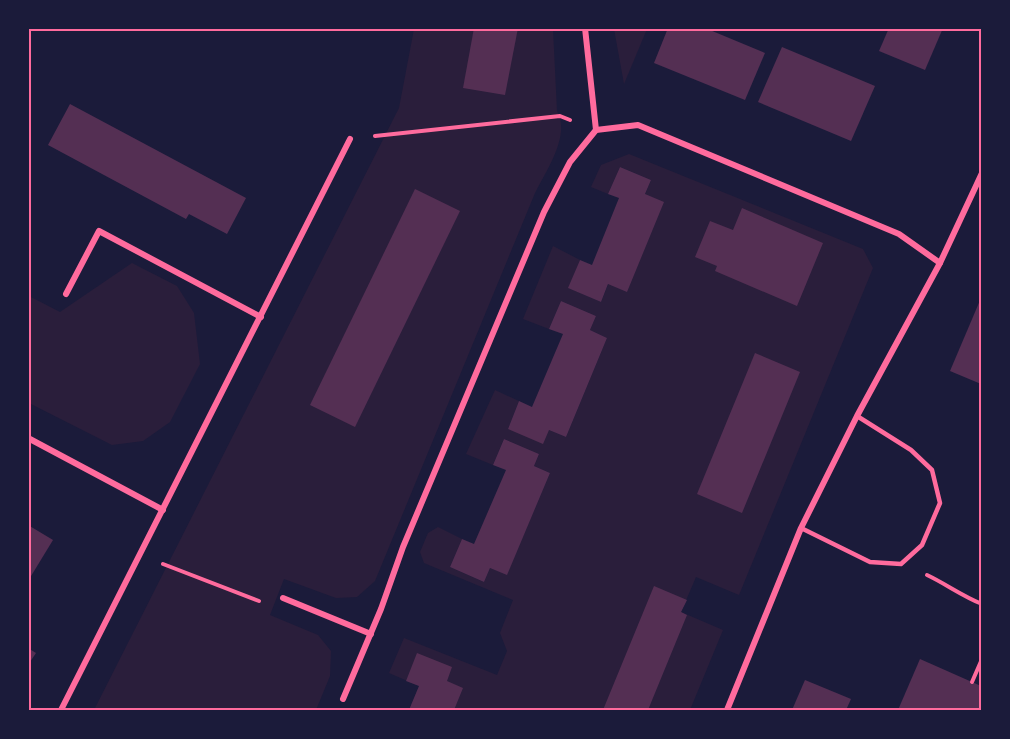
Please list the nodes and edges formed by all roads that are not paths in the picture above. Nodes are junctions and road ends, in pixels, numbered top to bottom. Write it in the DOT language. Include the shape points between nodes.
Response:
graph roads {
  1 [pos="585,28"];
  2 [pos="596,130"];
  3 [pos="350,139"];
  4 [pos="981,173"];
  5 [pos="940,263"];
  6 [pos="66,294"];
  7 [pos="261,317"];
  8 [pos="857,416"];
  9 [pos="28,438"];
  10 [pos="163,510"];
  11 [pos="801,528"];
  12 [pos="283,598"];
  13 [pos="370,634"];
  14 [pos="343,699"];
  15 [pos="62,711"];
  16 [pos="727,711"];
  1 -- 2 [label="street"];
  2 -- 5 [label="street" via="638,124 899,234"];
  2 -- 13 [label="street" via="570,162 544,212"];
  3 -- 7 [label="street"];
  4 -- 5 [label="street"];
  5 -- 8 [label="street"];
  6 -- 7 [label="street" via="99,231"];
  7 -- 10 [label="street"];
  8 -- 11 [label="street"];
  8 -- 11 [label="lane" via="911,450 932,470 940,503 922,545 901,564 870,562"];
  9 -- 10 [label="street"];
  10 -- 15 [label="street"];
  11 -- 16 [label="street"];
  12 -- 13 [label="street"];
  13 -- 14 [label="street"];
}
